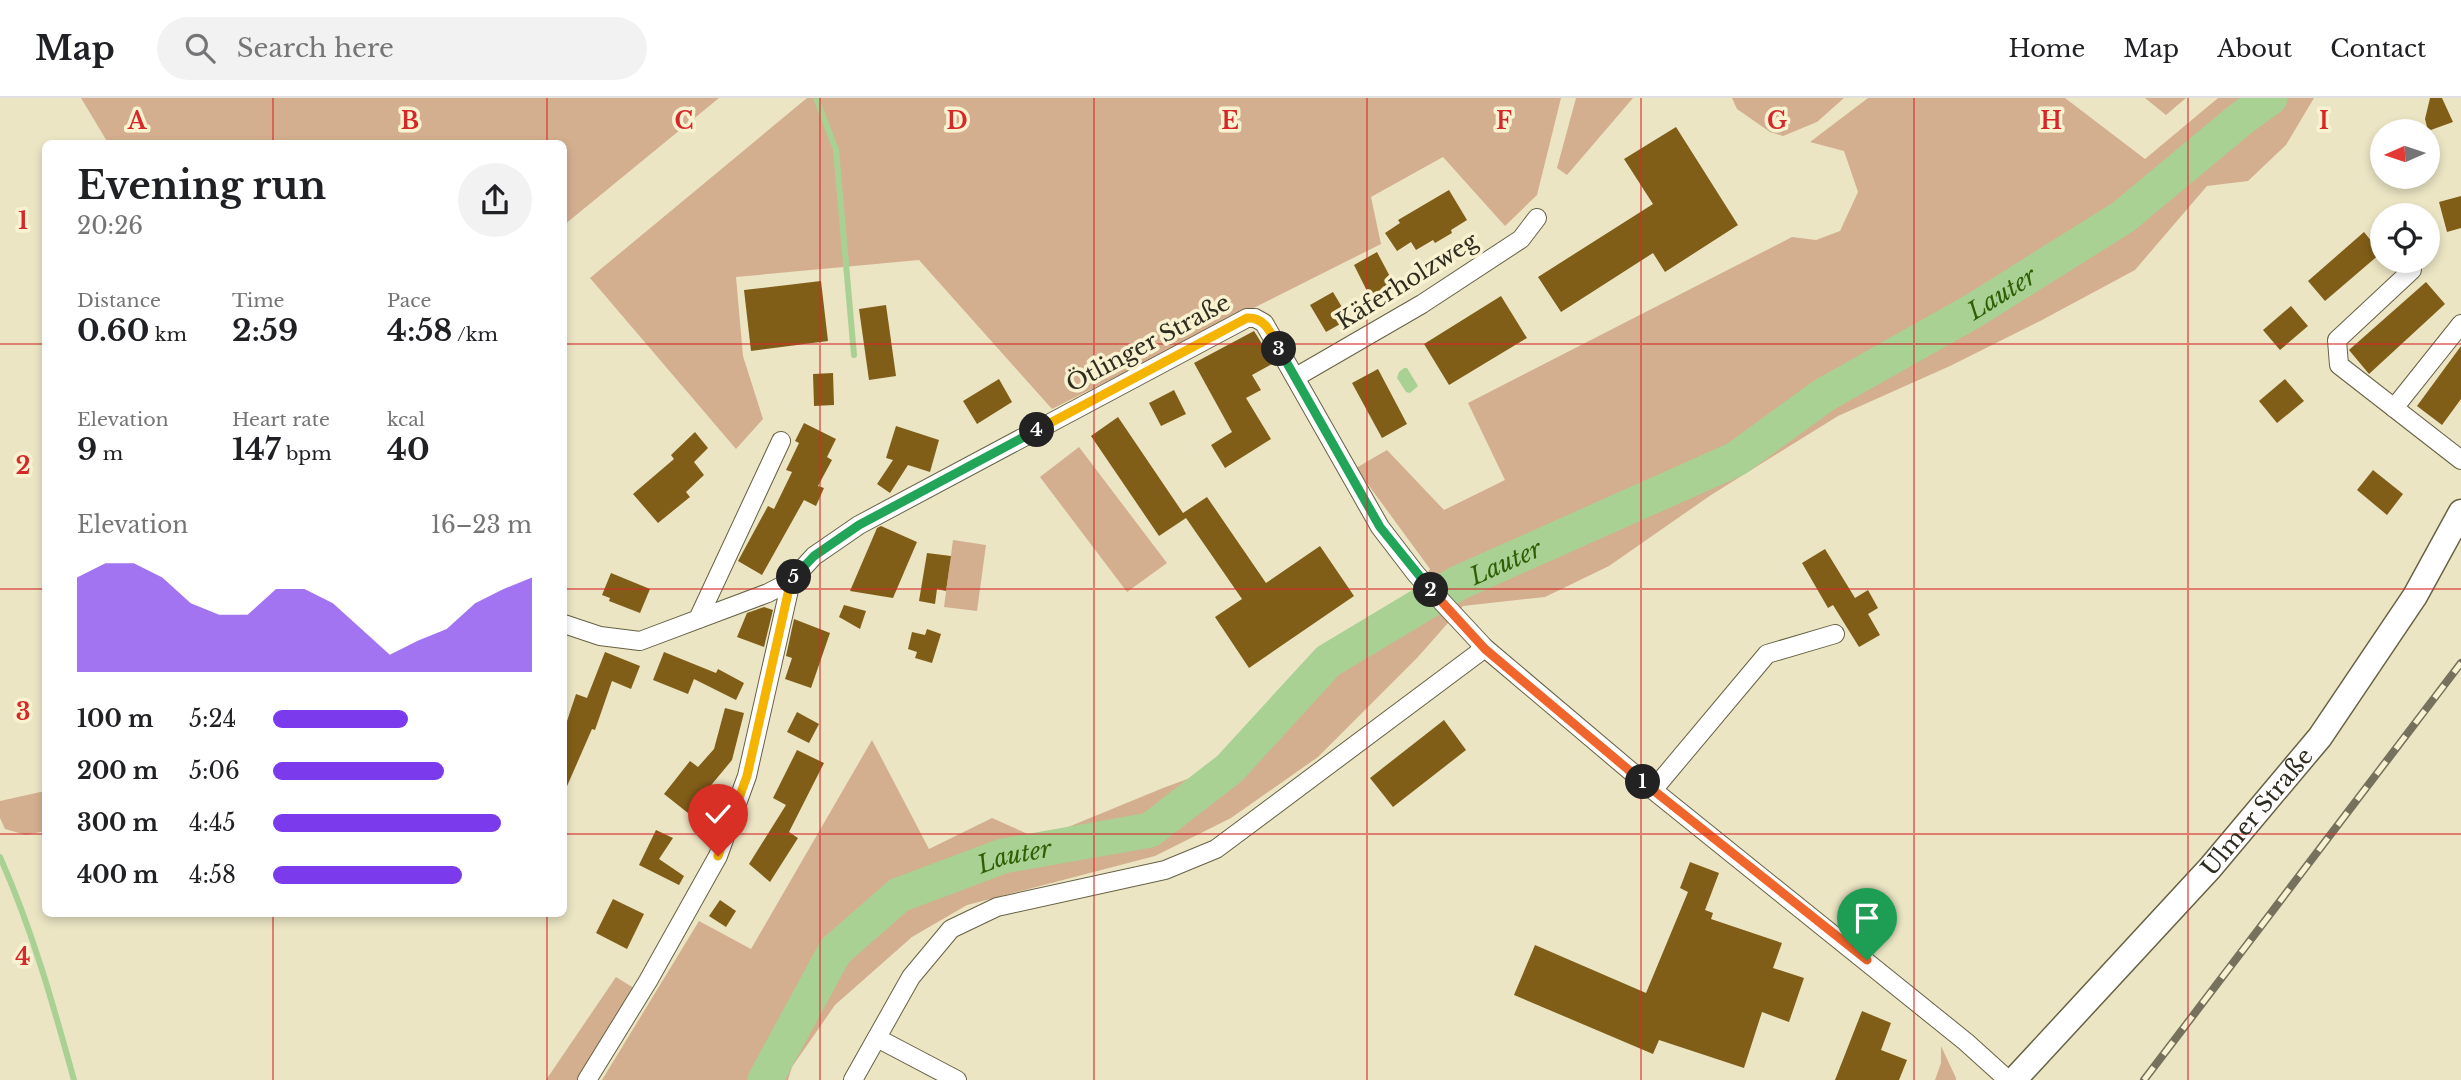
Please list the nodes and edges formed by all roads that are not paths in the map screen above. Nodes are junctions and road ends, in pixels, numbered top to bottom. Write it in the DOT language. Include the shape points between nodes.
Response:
graph roads {
  1 [pos="1537,218"];
  2 [pos="2409,273"];
  3 [pos="2461,324"];
  4 [pos="1296,377"];
  5 [pos="2394,408"];
  6 [pos="781,442"];
  7 [pos="2461,460"];
  8 [pos="2461,512"];
  9 [pos="791,580"];
  10 [pos="698,619"];
  11 [pos="567,625"];
  12 [pos="1835,634"];
  13 [pos="1485,649"];
  14 [pos="1653,790"];
  15 [pos="877,1038"];
  16 [pos="587,1080"];
  17 [pos="853,1080"];
  18 [pos="957,1080"];
  19 [pos="2008,1080"];
  20 [pos="2014,1080"];
  1 -- 4 [label="street, Käferholzweg" via="1521,239 1488,261"];
  2 -- 5 [label="street" via="2337,340 2339,365"];
  3 -- 5 [label="street"];
  4 -- 9 [label="street, Ötlinger Straße" via="1264,323 1247,318 859,525 814,556"];
  4 -- 13 [label="street, Ötlinger Straße" via="1380,527"];
  5 -- 7 [label="street"];
  6 -- 10 [label="street"];
  8 -- 20 [label="main road, Ulmer Straße" via="2415,596 2320,737 2210,868"];
  9 -- 10 [label="street"];
  9 -- 16 [label="street" via="747,776 718,856"];
  10 -- 11 [label="street" via="640,641 600,636"];
  12 -- 14 [label="street" via="1767,654"];
  13 -- 14 [label="street, Ötlinger Straße"];
  13 -- 15 [label="street" via="1216,849 1165,870 997,907 951,929 911,977"];
  14 -- 19 [label="street, Ötlinger Straße" via="1867,960"];
  15 -- 17 [label="street"];
  15 -- 18 [label="street"];
}
